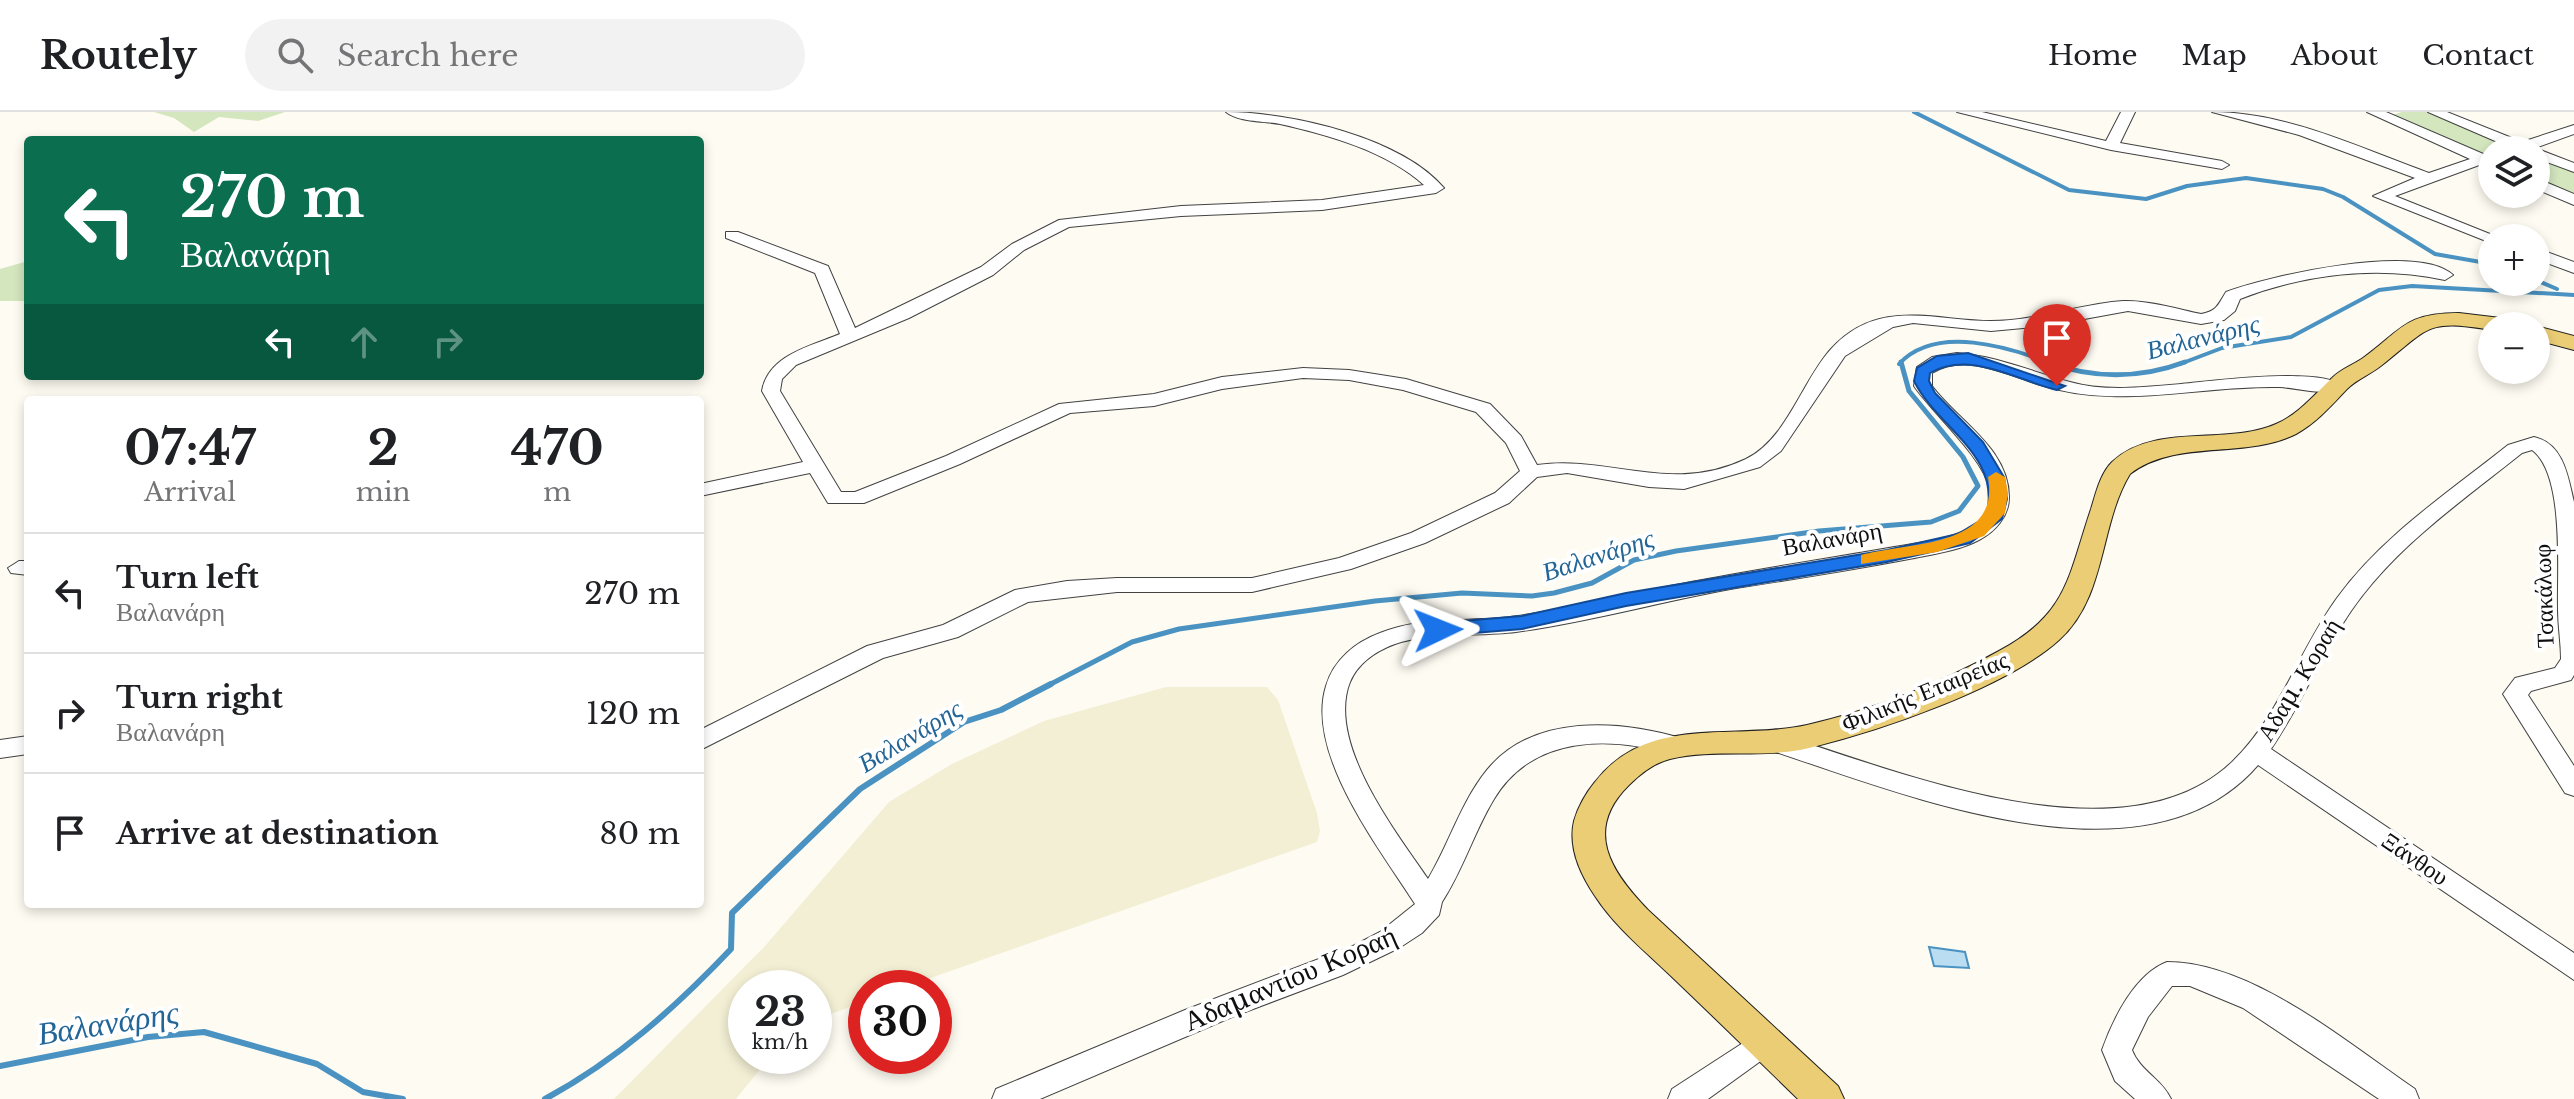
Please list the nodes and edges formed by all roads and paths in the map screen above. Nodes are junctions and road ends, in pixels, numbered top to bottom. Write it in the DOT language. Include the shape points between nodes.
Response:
graph roads {
  1 [pos="1233,112"];
  2 [pos="1964,112"];
  3 [pos="2128,112"];
  4 [pos="2219,112"];
  5 [pos="2435,112"];
  6 [pos="2380,113"];
  7 [pos="2574,129"];
  8 [pos="2494,136"];
  9 [pos="2550,140"];
  10 [pos="2111,146"];
  11 [pos="2478,157"];
  12 [pos="2550,158"];
  13 [pos="2478,164"];
  14 [pos="2222,165"];
  15 [pos="2574,168"];
  16 [pos="2428,178"];
  17 [pos="2550,189"];
  18 [pos="2574,200"];
  19 [pos="2478,233"];
  20 [pos="732,235"];
  21 [pos="2550,259"];
  22 [pos="2574,268"];
  23 [pos="2445,275"];
  24 [pos="2478,323"];
  25 [pos="850,336"];
  26 [pos="2550,337"];
  27 [pos="2574,343"];
  28 [pos="2335,387"];
  29 [pos="2547,449"];
  30 [pos="815,466"];
  31 [pos="1531,472"];
  32 [pos="704,489"];
  33 [pos="704,739"];
  34 [pos="1776,742"];
  35 [pos="24,746"];
  36 [pos="1675,746"];
  37 [pos="0,749"];
  38 [pos="2256,751"];
  39 [pos="2574,786"];
  40 [pos="1428,901"];
  41 [pos="2574,968"];
  42 [pos="1766,1041"];
  43 [pos="1007,1099"];
  44 [pos="1683,1099"];
  45 [pos="1825,1099"];
  46 [pos="2156,1099"];
  47 [pos="2404,1099"];
  1 -- 25 [label="street" via="1300,122 1330,133 1401,162 1436,188 1322,205 1065,223 1018,247 987,271"];
  2 -- 10 [label="street"];
  3 -- 10 [label="street"];
  4 -- 16 [label="street" via="2304,132"];
  5 -- 8 [label="street"];
  6 -- 11 [label="street"];
  7 -- 9 [label="street"];
  10 -- 14 [label="street"];
  12 -- 15 [label="street"];
  13 -- 16 [label="street"];
  16 -- 19 [label="street" via="2381,196"];
  17 -- 18 [label="street"];
  20 -- 25 [label="street" via="822,270"];
  21 -- 22 [label="street"];
  23 -- 31 [label="street" via="2398,269 2281,279 2232,296 2218,316 2201,319 2128,306 1991,326 1913,318 1888,323 1838,352 1774,447 1753,463 1684,483 1567,467"];
  24 -- 28 [label="main road, Φιλικής Εταιρείας" via="2420,324"];
  25 -- 30 [label="street" via="790,361 773,378 771,391"];
  26 -- 27 [label="main road"];
  28 -- 34 [label="main road, Φιλικής Εταιρείας" via="2310,413 2279,432 2158,452 2123,466 2101,514 2074,604 2059,625 2029,648 1929,695 1824,732"];
  28 -- 40 [label="street, Βαλανάρη" via="2289,382 2098,392 2057,386 1977,359 1942,359 1923,371 1923,386 1986,457 1998,486 1993,519 1972,536 1522,623 1415,632 1377,644 1340,679 1338,734 1358,785"];
  29 -- 38 [label="street, Αδαμ. Κοραή" via="2528,443 2515,449 2374,568 2332,620"];
  29 -- 39 [label="street, Τσακάλωφ" via="2563,478 2572,660 2563,674 2523,684 2515,694"];
  30 -- 31 [label="street" via="835,498 857,498 1066,408 1154,400 1222,383 1303,373 1406,385 1483,408 1514,440"];
  30 -- 32 [label="street"];
  31 -- 33 [label="street" via="1502,498 1418,538 1330,568 1252,585 1131,585 1023,595 950,631 875,652"];
  34 -- 36 [label="main road, Φιλικής Εταιρείας"];
  34 -- 38 [label="street, Αδαμ. Κοραή" via="1971,800 2099,820 2187,804 2219,787"];
  35 -- 37 [label="street"];
  36 -- 40 [label="street, Αδαμαντίου Κοραή" via="1593,734 1522,754 1502,769 1483,795 1449,873"];
  36 -- 42 [label="main road, Φιλικής Εταιρείας" via="1639,760 1610,785 1588,823 1589,849 1597,871 1628,912"];
  38 -- 41 [label="street, Ξάνθου"];
  40 -- 43 [label="street, Αδαμαντίου Κοραή" via="1430,907 1415,923 1363,953"];
  42 -- 44 [label="street"];
  42 -- 45 [label="main road, Φιλικής Εταιρείας"];
  46 -- 47 [label="street" via="2125,1071 2117,1050 2157,981 2178,973 2203,977 2249,998"];
}
